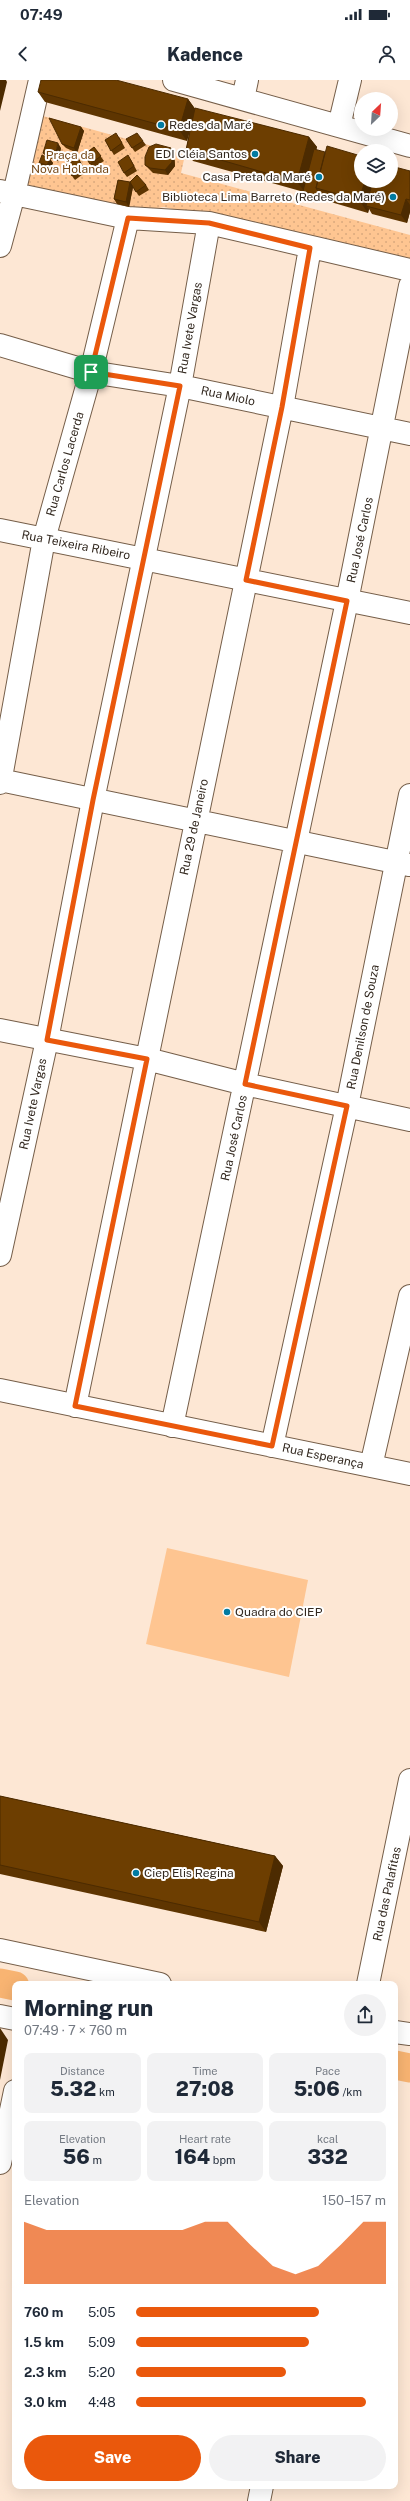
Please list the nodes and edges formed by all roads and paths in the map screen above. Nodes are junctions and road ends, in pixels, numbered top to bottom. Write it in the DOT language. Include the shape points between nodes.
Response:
graph roads {
  1 [pos="40,80"];
  2 [pos="174,80"];
  3 [pos="350,80"];
  4 [pos="245,90"];
  5 [pos="340,126"];
  6 [pos="410,146"];
  7 [pos="7,193"];
  8 [pos="128,218"];
  9 [pos="209,223"];
  10 [pos="0,246"];
  11 [pos="310,248"];
  12 [pos="410,270"];
  13 [pos="410,286"];
  14 [pos="0,345"];
  15 [pos="91,372"];
  16 [pos="180,386"];
  17 [pos="282,407"];
  18 [pos="383,429"];
  19 [pos="410,434"];
  20 [pos="0,530"];
  21 [pos="44,539"];
  22 [pos="144,559"];
  23 [pos="246,580"];
  24 [pos="347,601"];
  25 [pos="410,613"];
  26 [pos="0,781"];
  27 [pos="410,795"];
  28 [pos="93,800"];
  29 [pos="195,821"];
  30 [pos="296,842"];
  31 [pos="403,864"];
  32 [pos="0,1030"];
  33 [pos="47,1040"];
  34 [pos="147,1059"];
  35 [pos="245,1084"];
  36 [pos="347,1106"];
  37 [pos="410,1120"];
  38 [pos="0,1255"];
  39 [pos="410,1296"];
  40 [pos="0,1390"];
  41 [pos="75,1406"];
  42 [pos="172,1426"];
  43 [pos="272,1446"];
  44 [pos="371,1466"];
  45 [pos="410,1474"];
  46 [pos="410,1780"];
  47 [pos="0,1950"];
  48 [pos="146,1981"];
  49 [pos="369,1981"];
  50 [pos="0,2016"];
  51 [pos="12,2018"];
  52 [pos="398,2032"];
  53 [pos="410,2034"];
  54 [pos="12,2105"];
  55 [pos="0,2163"];
  56 [pos="261,2489"];
  57 [pos="259,2501"];
  1 -- 7 [label="street"];
  2 -- 4 [label="street"];
  3 -- 5 [label="street"];
  4 -- 5 [label="street"];
  5 -- 6 [label="street"];
  7 -- 8 [label="street"];
  7 -- 10 [label="street"];
  8 -- 9 [label="street"];
  8 -- 15 [label="street, Rua Carlos Lacerda"];
  9 -- 11 [label="street"];
  9 -- 16 [label="street, Rua Ivete Vargas"];
  11 -- 12 [label="street"];
  11 -- 17 [label="street, Rua 29 de Janeiro"];
  13 -- 18 [label="street, Rua José Carlos"];
  14 -- 15 [label="street, Rua Miolo"];
  15 -- 16 [label="street, Rua Miolo"];
  15 -- 21 [label="street, Rua Carlos Lacerda"];
  16 -- 17 [label="street, Rua Miolo"];
  16 -- 22 [label="street, Rua Ivete Vargas"];
  17 -- 18 [label="street, Rua Miolo"];
  17 -- 23 [label="street, Rua 29 de Janeiro"];
  18 -- 19 [label="street, Rua Miolo"];
  18 -- 24 [label="street, Rua José Carlos"];
  20 -- 21 [label="street, Rua Teixeira Ribeiro"];
  21 -- 22 [label="street, Rua Teixeira Ribeiro"];
  21 -- 26 [label="street, Rua Carlos Lacerda"];
  22 -- 23 [label="street, Rua Teixeira Ribeiro"];
  22 -- 28 [label="street, Rua Ivete Vargas"];
  23 -- 24 [label="street, Rua Teixeira Ribeiro"];
  23 -- 29 [label="street, Rua 29 de Janeiro"];
  24 -- 25 [label="street, Rua Teixeira Ribeiro"];
  24 -- 30 [label="street, Rua José Carlos"];
  26 -- 28 [label="street"];
  27 -- 31 [label="street, Rua Denilson de Souza"];
  28 -- 29 [label="street"];
  28 -- 33 [label="street, Rua Ivete Vargas"];
  29 -- 30 [label="street"];
  29 -- 34 [label="street, Rua 29 de Janeiro"];
  30 -- 31 [label="street"];
  30 -- 35 [label="street, Rua José Carlos"];
  31 -- 36 [label="street, Rua Denilson de Souza"];
  32 -- 33 [label="street"];
  33 -- 34 [label="street"];
  33 -- 38 [label="street, Rua Ivete Vargas"];
  34 -- 35 [label="street"];
  34 -- 41 [label="street, Rua 29 de Janeiro"];
  35 -- 36 [label="street"];
  35 -- 42 [label="street, Rua José Carlos"];
  36 -- 37 [label="street"];
  36 -- 43 [label="street, Rua Denilson de Souza"];
  39 -- 44 [label="street"];
  40 -- 41 [label="street, Rua Esperança"];
  41 -- 42 [label="street, Rua Esperança"];
  42 -- 43 [label="street, Rua Esperança"];
  43 -- 44 [label="street, Rua Esperança"];
  44 -- 45 [label="street, Rua Esperança"];
  46 -- 49 [label="street, Rua das Palafitas"];
  47 -- 48 [label="street"];
  50 -- 51 [label="street"];
  52 -- 53 [label="street"];
  54 -- 55 [label="street"];
  56 -- 57 [label="street"];
}
